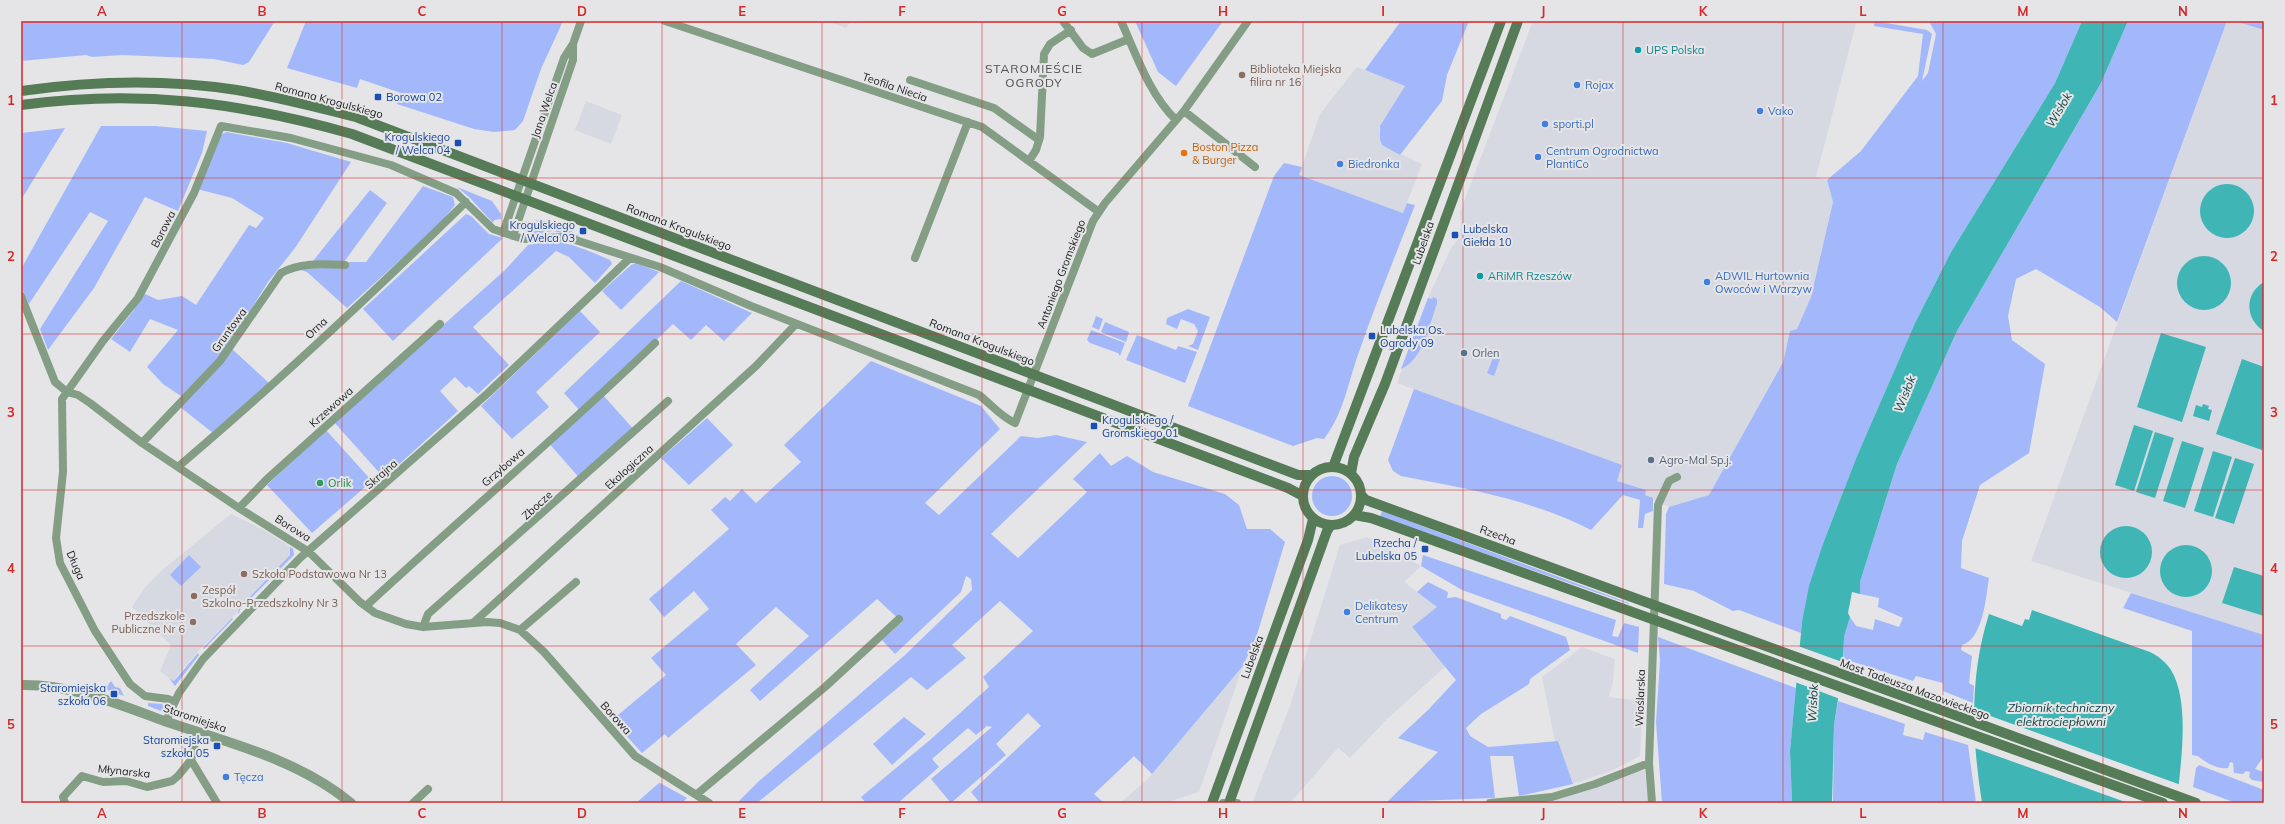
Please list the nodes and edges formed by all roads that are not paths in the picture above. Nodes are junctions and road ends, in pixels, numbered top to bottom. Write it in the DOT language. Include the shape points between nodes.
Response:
graph roads {
  1 [pos="581,21"];
  2 [pos="665,21"];
  3 [pos="1064,21"];
  4 [pos="1121,21"];
  5 [pos="1248,21"];
  6 [pos="1502,21"];
  7 [pos="1518,21"];
  8 [pos="1071,30"];
  9 [pos="1129,39"];
  10 [pos="573,44"];
  11 [pos="910,80"];
  12 [pos="21,91"];
  13 [pos="21,105"];
  14 [pos="1184,111"];
  15 [pos="1176,120"];
  16 [pos="968,122"];
  17 [pos="1039,140"];
  18 [pos="1029,161"];
  19 [pos="1255,167"];
  20 [pos="521,180"];
  21 [pos="531,183"];
  22 [pos="515,194"];
  23 [pos="526,198"];
  24 [pos="466,202"];
  25 [pos="1099,212"];
  26 [pos="503,233"];
  27 [pos="513,236"];
  28 [pos="630,258"];
  29 [pos="915,258"];
  30 [pos="345,265"];
  31 [pos="21,296"];
  32 [pos="440,324"];
  33 [pos="796,324"];
  34 [pos="655,343"];
  35 [pos="1034,374"];
  36 [pos="1028,390"];
  37 [pos="67,392"];
  38 [pos="668,400"];
  39 [pos="142,442"];
  40 [pos="179,466"];
  41 [pos="1333,467"];
  42 [pos="1351,473"];
  43 [pos="1311,476"];
  44 [pos="1677,477"];
  45 [pos="1361,495"];
  46 [pos="1303,496"];
  47 [pos="239,508"];
  48 [pos="1354,515"];
  49 [pos="1313,518"];
  50 [pos="1331,525"];
  51 [pos="309,552"];
  52 [pos="576,582"];
  53 [pos="1627,597"];
  54 [pos="366,606"];
  55 [pos="899,619"];
  56 [pos="473,623"];
  57 [pos="423,626"];
  58 [pos="520,630"];
  59 [pos="21,685"];
  60 [pos="175,702"];
  61 [pos="166,721"];
  62 [pos="198,732"];
  63 [pos="191,760"];
  64 [pos="1649,763"];
  65 [pos="428,789"];
  66 [pos="697,794"];
  67 [pos="65,803"];
  68 [pos="217,803"];
  69 [pos="352,803"];
  70 [pos="413,803"];
  71 [pos="709,803"];
  72 [pos="1212,803"];
  73 [pos="1229,803"];
  74 [pos="1490,803"];
  75 [pos="1652,803"];
  76 [pos="2163,803"];
  77 [pos="2196,803"];
  1 -- 10 [label="street, Jana Welca"];
  2 -- 16 [label="street, Teofila Niecia"];
  3 -- 8 [label="street"];
  4 -- 9 [label="street"];
  5 -- 14 [label="street, Antoniego Gromskiego"];
  6 -- 41 [label="main road, Lubelska"];
  7 -- 42 [label="main road, Lubelska" via="1384,384 1354,457"];
  8 -- 9 [label="street" via="1083,48 1092,54"];
  8 -- 17 [label="street" via="1050,44 1044,54"];
  9 -- 15 [label="street" via="1151,86"];
  10 -- 20 [label="street, Jana Welca" via="564,58"];
  10 -- 21 [label="street, Jana Welca" via="573,60"];
  11 -- 17 [label="street" via="994,108"];
  12 -- 20 [label="main road, Romana Krogulskiego" via="87,84 135,83 235,90 356,117"];
  13 -- 22 [label="main road" via="135,98 193,101 264,112 370,140"];
  14 -- 15 [label="street, Antoniego Gromskiego"];
  14 -- 19 [label="street"];
  15 -- 25 [label="street, Antoniego Gromskiego"];
  16 -- 18 [label="street, Teofila Niecia" via="992,133"];
  16 -- 29 [label="street"];
  17 -- 18 [label="street"];
  18 -- 25 [label="street, Teofila Niecia"];
  20 -- 21 [label="main road, Romana Krogulskiego"];
  20 -- 22 [label="street, Jana Welca"];
  21 -- 23 [label="street, Jana Welca"];
  21 -- 35 [label="main road, Romana Krogulskiego"];
  22 -- 23 [label="main road"];
  22 -- 26 [label="street, Jana Welca"];
  23 -- 27 [label="street, Jana Welca"];
  23 -- 36 [label="main road"];
  24 -- 26 [label="street" via="486,224"];
  24 -- 37 [label="street, Borowa" via="450,190 380,162 291,138 221,126 194,193 138,298 103,341"];
  24 -- 40 [label="street, Orna" via="397,270 242,413"];
  25 -- 35 [label="street, Antoniego Gromskiego" via="1090,228"];
  26 -- 27 [label="street"];
  27 -- 28 [label="street" via="533,239 566,237"];
  28 -- 33 [label="street" via="684,276 720,294"];
  28 -- 51 [label="street, Skrajna" via="488,393"];
  30 -- 39 [label="street, Gruntowa" via="316,264 288,268 281,273 220,361"];
  31 -- 37 [label="street, Borowa" via="55,382"];
  32 -- 47 [label="street, Krzewowa"];
  33 -- 36 [label="street, Antoniego Gromskiego" via="979,395 989,402 998,414 1015,423"];
  33 -- 56 [label="street, Ekologiczna" via="756,366"];
  34 -- 54 [label="street, Grzybowa"];
  35 -- 36 [label="street, Antoniego Gromskiego"];
  35 -- 43 [label="main road, Romana Krogulskiego" via="1298,475"];
  36 -- 46 [label="main road" via="1288,488"];
  37 -- 39 [label="street, Borowa" via="78,395"];
  37 -- 60 [label="street, Długa" via="62,399 63,472 56,538 60,563 95,631 130,684 145,696"];
  38 -- 57 [label="street, Zbocze" via="428,614"];
  39 -- 40 [label="street, Borowa"];
  40 -- 47 [label="street, Borowa"];
  41 -- 42 [label="main road"];
  41 -- 43 [label="main road" via="1323,468"];
  42 -- 45 [label="main road" via="1359,485"];
  43 -- 46 [label="main road" via="1304,486"];
  44 -- 64 [label="street, Wioślarska" via="1669,481 1658,505"];
  45 -- 48 [label="main road" via="1360,506"];
  45 -- 53 [label="main road, Rzecha" via="1366,500"];
  46 -- 49 [label="main road" via="1306,509"];
  47 -- 51 [label="street, Borowa"];
  48 -- 50 [label="main road" via="1346,522"];
  48 -- 76 [label="main road, Most Tadeusza Mazowieckiego" via="1371,518 1623,607"];
  49 -- 50 [label="main road"];
  49 -- 72 [label="main road, Lubelska" via="1308,540"];
  50 -- 73 [label="main road"];
  51 -- 54 [label="street, Borowa"];
  51 -- 60 [label="street, Skrajna" via="300,558 203,659"];
  52 -- 58 [label="street"];
  53 -- 77 [label="main road, Most Tadeusza Mazowieckiego"];
  54 -- 57 [label="street, Borowa" via="385,618"];
  55 -- 66 [label="street" via="825,687"];
  56 -- 57 [label="street, Borowa"];
  56 -- 58 [label="street, Borowa" via="500,623"];
  58 -- 66 [label="street, Borowa" via="544,652 635,756"];
  59 -- 61 [label="street, Staromiejska" via="80,692"];
  60 -- 61 [label="street, Skrajna"];
  61 -- 62 [label="street, Staromiejska"];
  62 -- 63 [label="street"];
  62 -- 69 [label="street, Staromiejska" via="285,762 320,780"];
  63 -- 67 [label="street, Młynarska" via="172,781 152,786 122,780 103,782 82,776 65,792"];
  63 -- 68 [label="street"];
  64 -- 74 [label="street" via="1552,797"];
  64 -- 75 [label="street, Wioślarska"];
  65 -- 70 [label="street"];
  66 -- 71 [label="street, Borowa"];
}
